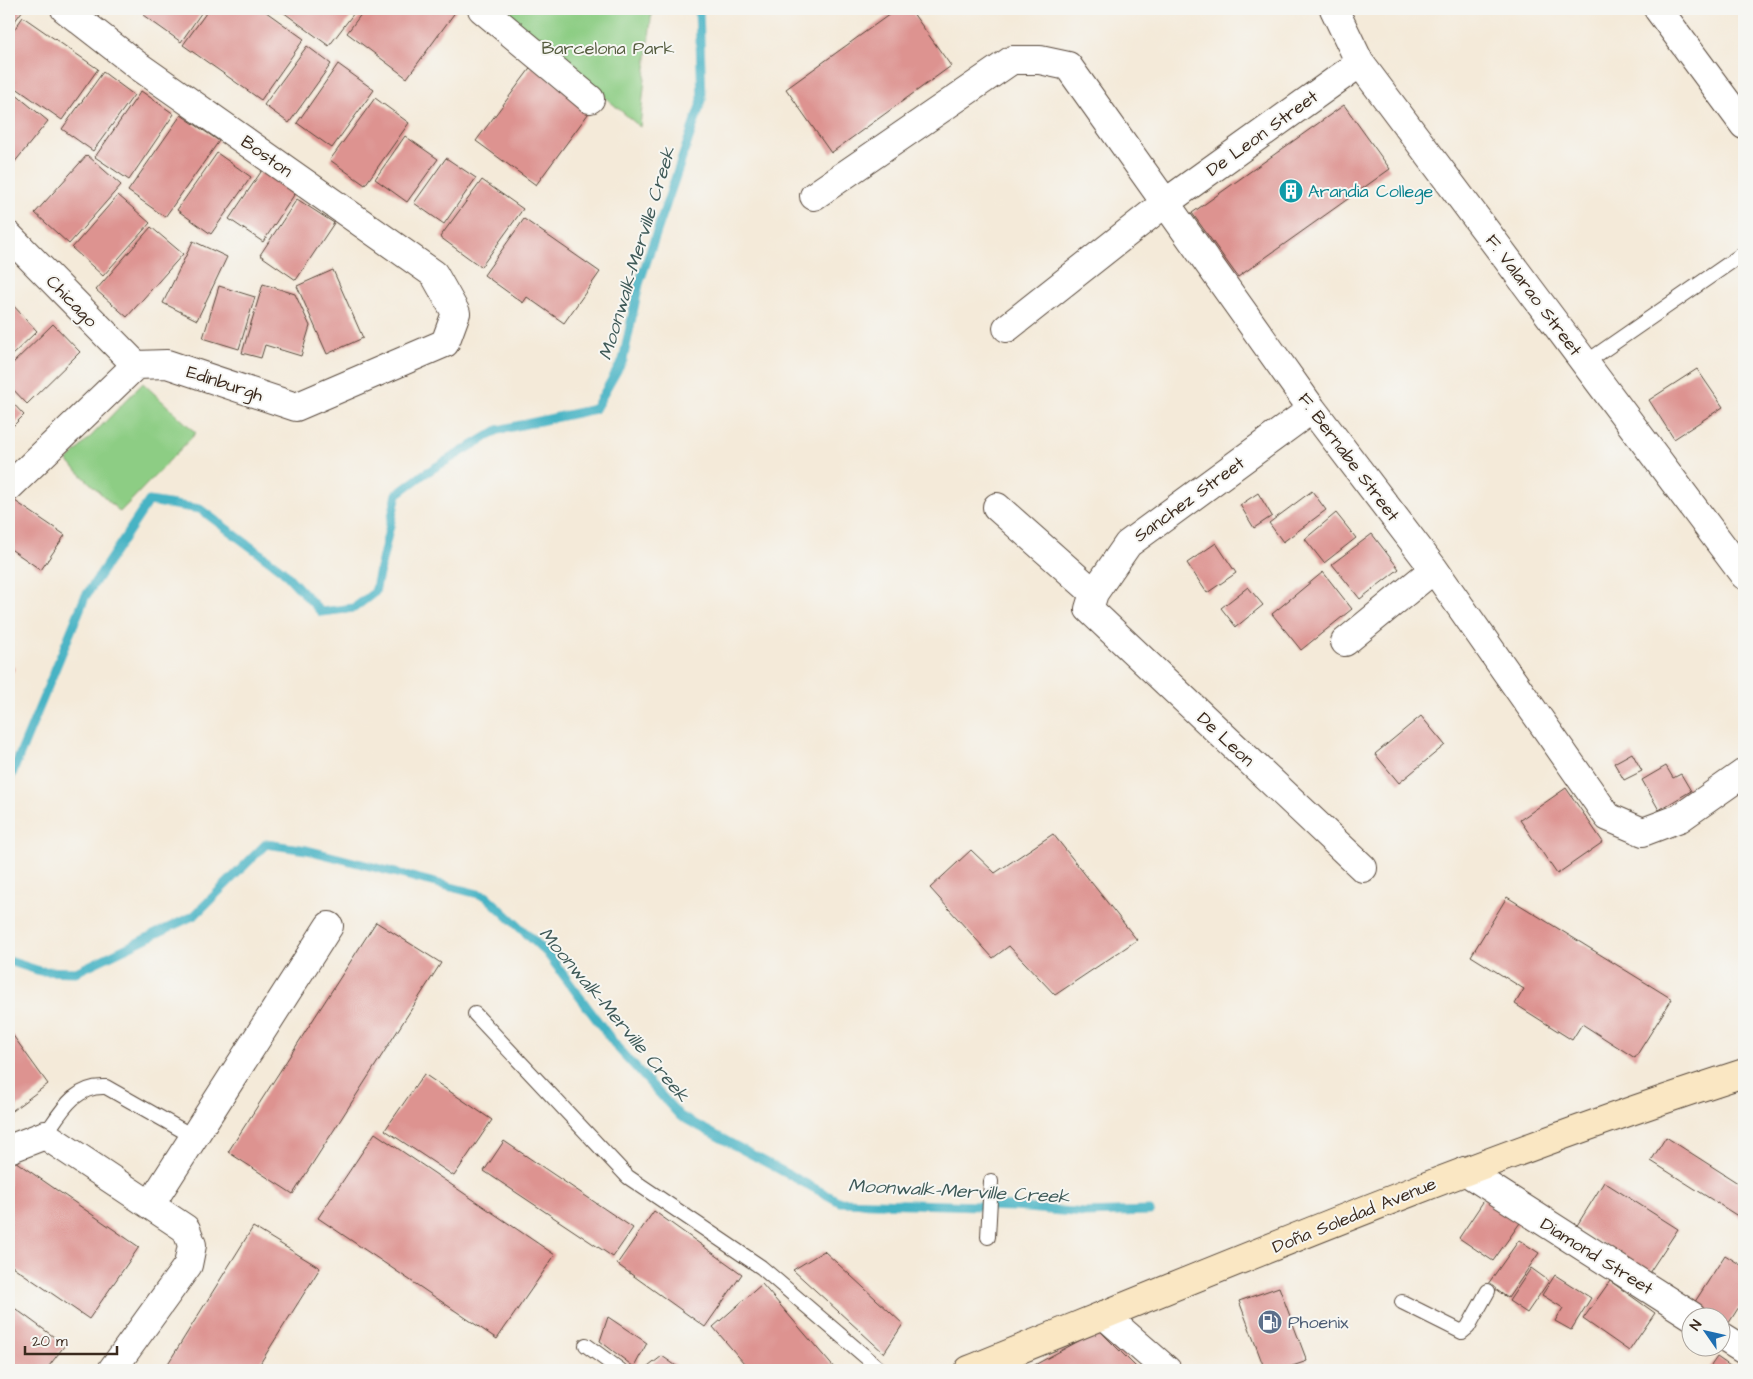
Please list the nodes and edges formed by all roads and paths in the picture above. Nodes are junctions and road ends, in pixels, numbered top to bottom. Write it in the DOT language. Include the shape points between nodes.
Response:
graph roads {
  1 [pos="65,9"];
  2 [pos="482,9"];
  3 [pos="1334,9"];
  4 [pos="1658,9"];
  5 [pos="1360,63"];
  6 [pos="590,99"];
  7 [pos="1744,125"];
  8 [pos="814,196"];
  9 [pos="1165,202"];
  10 [pos="9,236"];
  11 [pos="1744,253"];
  12 [pos="456,313"];
  13 [pos="1006,328"];
  14 [pos="1585,364"];
  15 [pos="136,366"];
  16 [pos="1312,409"];
  17 [pos="9,487"];
  18 [pos="997,507"];
  19 [pos="1434,569"];
  20 [pos="1744,575"];
  21 [pos="1091,601"];
  22 [pos="1345,642"];
  23 [pos="1744,773"];
  24 [pos="1363,868"];
  25 [pos="329,926"];
  26 [pos="475,1014"];
  27 [pos="1744,1073"];
  28 [pos="44,1135"];
  29 [pos="194,1137"];
  30 [pos="9,1149"];
  31 [pos="1465,1171"];
  32 [pos="991,1180"];
  33 [pos="151,1204"];
  34 [pos="988,1237"];
  35 [pos="1488,1291"];
  36 [pos="1402,1302"];
  37 [pos="1680,1308"];
  38 [pos="1104,1315"];
  39 [pos="1730,1341"];
  40 [pos="586,1345"];
  41 [pos="1744,1350"];
  42 [pos="112,1370"];
  43 [pos="620,1370"];
  44 [pos="881,1370"];
  45 [pos="969,1370"];
  46 [pos="1167,1370"];
  1 -- 12 [label="street, Boston" via="137,65 434,274"];
  2 -- 6 [label="street"];
  3 -- 5 [label="street, F. Valarao Street"];
  4 -- 7 [label="street"];
  5 -- 9 [label="street, De Leon Street"];
  5 -- 14 [label="street, F. Valarao Street"];
  8 -- 9 [label="street, F. Bernabe Street" via="1012,60 1040,60 1068,66"];
  9 -- 13 [label="street, De Leon Street"];
  9 -- 16 [label="street, F. Bernabe Street"];
  10 -- 15 [label="street, Chicago"];
  11 -- 14 [label="lane"];
  12 -- 15 [label="street, Edinburgh" via="445,342 296,407 167,364"];
  14 -- 20 [label="street, F. Valarao Street"];
  15 -- 17 [label="street"];
  16 -- 19 [label="street, F. Bernabe Street"];
  16 -- 21 [label="street, Sanchez Street" via="1128,544"];
  18 -- 21 [label="street, De Leon"];
  19 -- 22 [label="street"];
  19 -- 23 [label="street, F. Bernabe Street" via="1608,817 1643,832 1680,818"];
  21 -- 24 [label="street, De Leon"];
  25 -- 29 [label="street"];
  26 -- 44 [label="lane" via="628,1177 761,1267"];
  27 -- 31 [label="main road, Doña Soledad Avenue"];
  28 -- 29 [label="lane" via="69,1102 80,1091 93,1086 106,1087"];
  28 -- 30 [label="street"];
  28 -- 33 [label="street"];
  29 -- 33 [label="street"];
  31 -- 37 [label="street, Diamond Street"];
  31 -- 38 [label="main road, Doña Soledad Avenue"];
  32 -- 34 [label="lane"];
  33 -- 42 [label="street" via="186,1229 192,1245 188,1265"];
  35 -- 36 [label="lane" via="1462,1332"];
  38 -- 45 [label="main road, Doña Soledad Avenue"];
  38 -- 46 [label="street"];
  39 -- 41 [label="street"];
  40 -- 43 [label="lane"];
}
